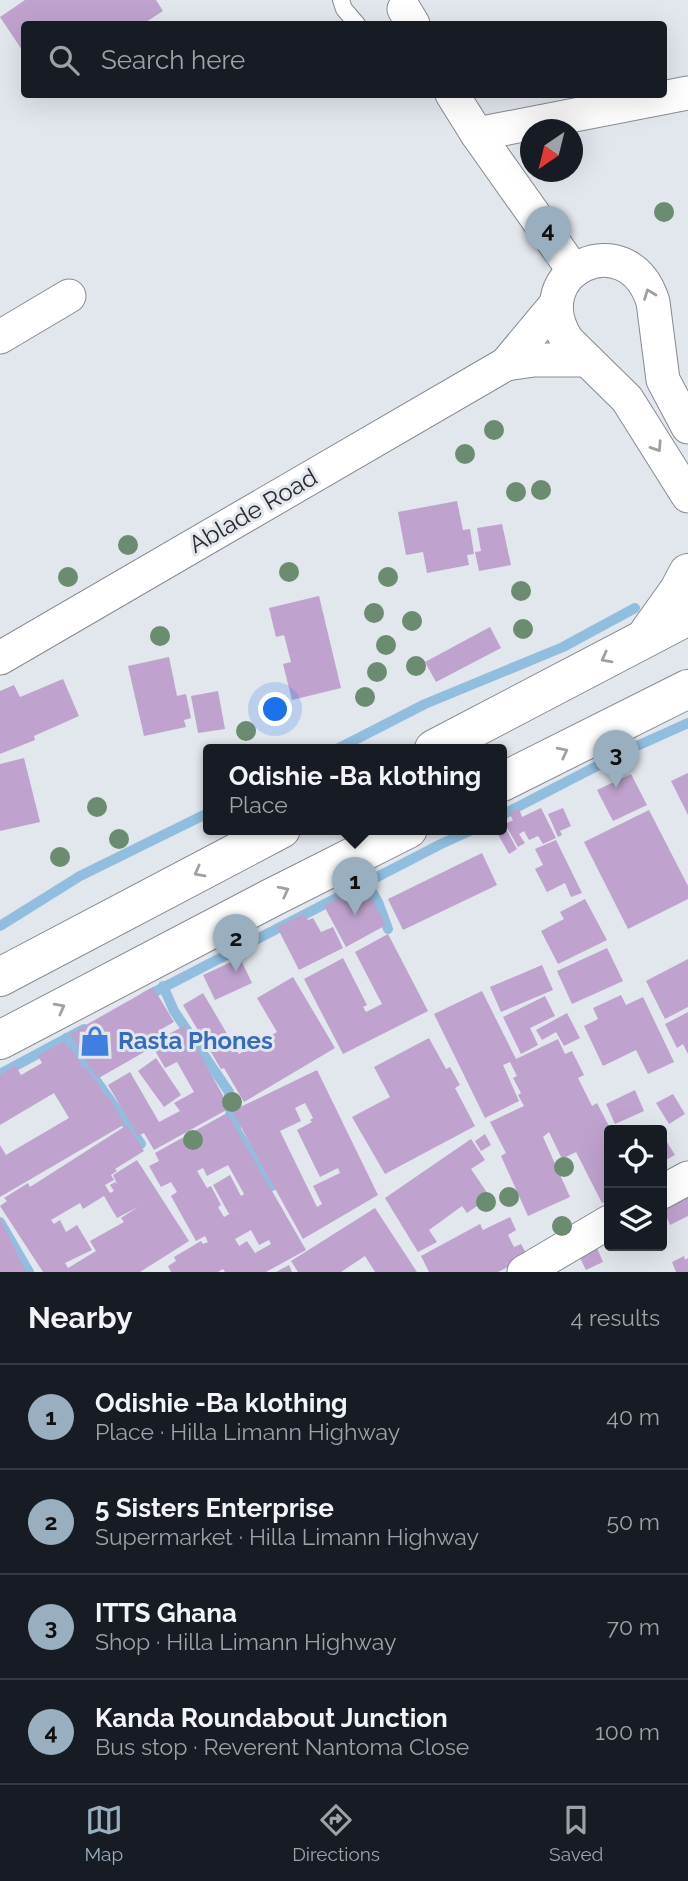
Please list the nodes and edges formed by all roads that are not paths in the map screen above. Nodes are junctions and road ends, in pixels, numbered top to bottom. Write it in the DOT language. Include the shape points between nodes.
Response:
graph roads {
  1 [pos="341,0"];
  2 [pos="355,21"];
  3 [pos="688,93"];
  4 [pos="667,97"];
  5 [pos="451,98"];
  6 [pos="662,98"];
  7 [pos="477,134"];
  8 [pos="573,271"];
  9 [pos="69,296"];
  10 [pos="556,304"];
  11 [pos="0,337"];
  12 [pos="587,360"];
  13 [pos="506,364"];
  14 [pos="688,428"];
  15 [pos="688,496"];
  16 [pos="688,573"];
  17 [pos="688,615"];
  18 [pos="644,638"];
  19 [pos="0,658"];
  20 [pos="688,689"];
  21 [pos="443,744"];
  22 [pos="507,780"];
  23 [pos="270,835"];
  24 [pos="396,835"];
  25 [pos="0,977"];
  26 [pos="0,1040"];
  27 [pos="688,1178"];
  28 [pos="667,1189"];
  29 [pos="604,1225"];
  30 [pos="524,1272"];
  1 -- 2 [label="lane"];
  3 -- 4 [label="street"];
  5 -- 7 [label="street"];
  6 -- 7 [label="street"];
  7 -- 8 [label="street"];
  8 -- 10 [label="street, Ablade Road" via="558,292"];
  14 -- 8 [label="street, one-way" via="663,380 653,302 642,278 622,263 609,260"];
  9 -- 11 [label="street"];
  10 -- 12 [label="street" via="560,329"];
  10 -- 13 [label="street, Ablade Road"];
  12 -- 13 [label="street, Ablade Road"];
  12 -- 15 [label="street, one-way" via="627,399"];
  13 -- 19 [label="street, Ablade Road"];
  16 -- 18 [label="main road"];
  17 -- 18 [label="main road"];
  18 -- 21 [label="main road, one-way"];
  22 -- 20 [label="main road, one-way"];
  23 -- 25 [label="main road, one-way"];
  26 -- 24 [label="main road, one-way"];
  27 -- 28 [label="street"];
  29 -- 30 [label="street"];
}
